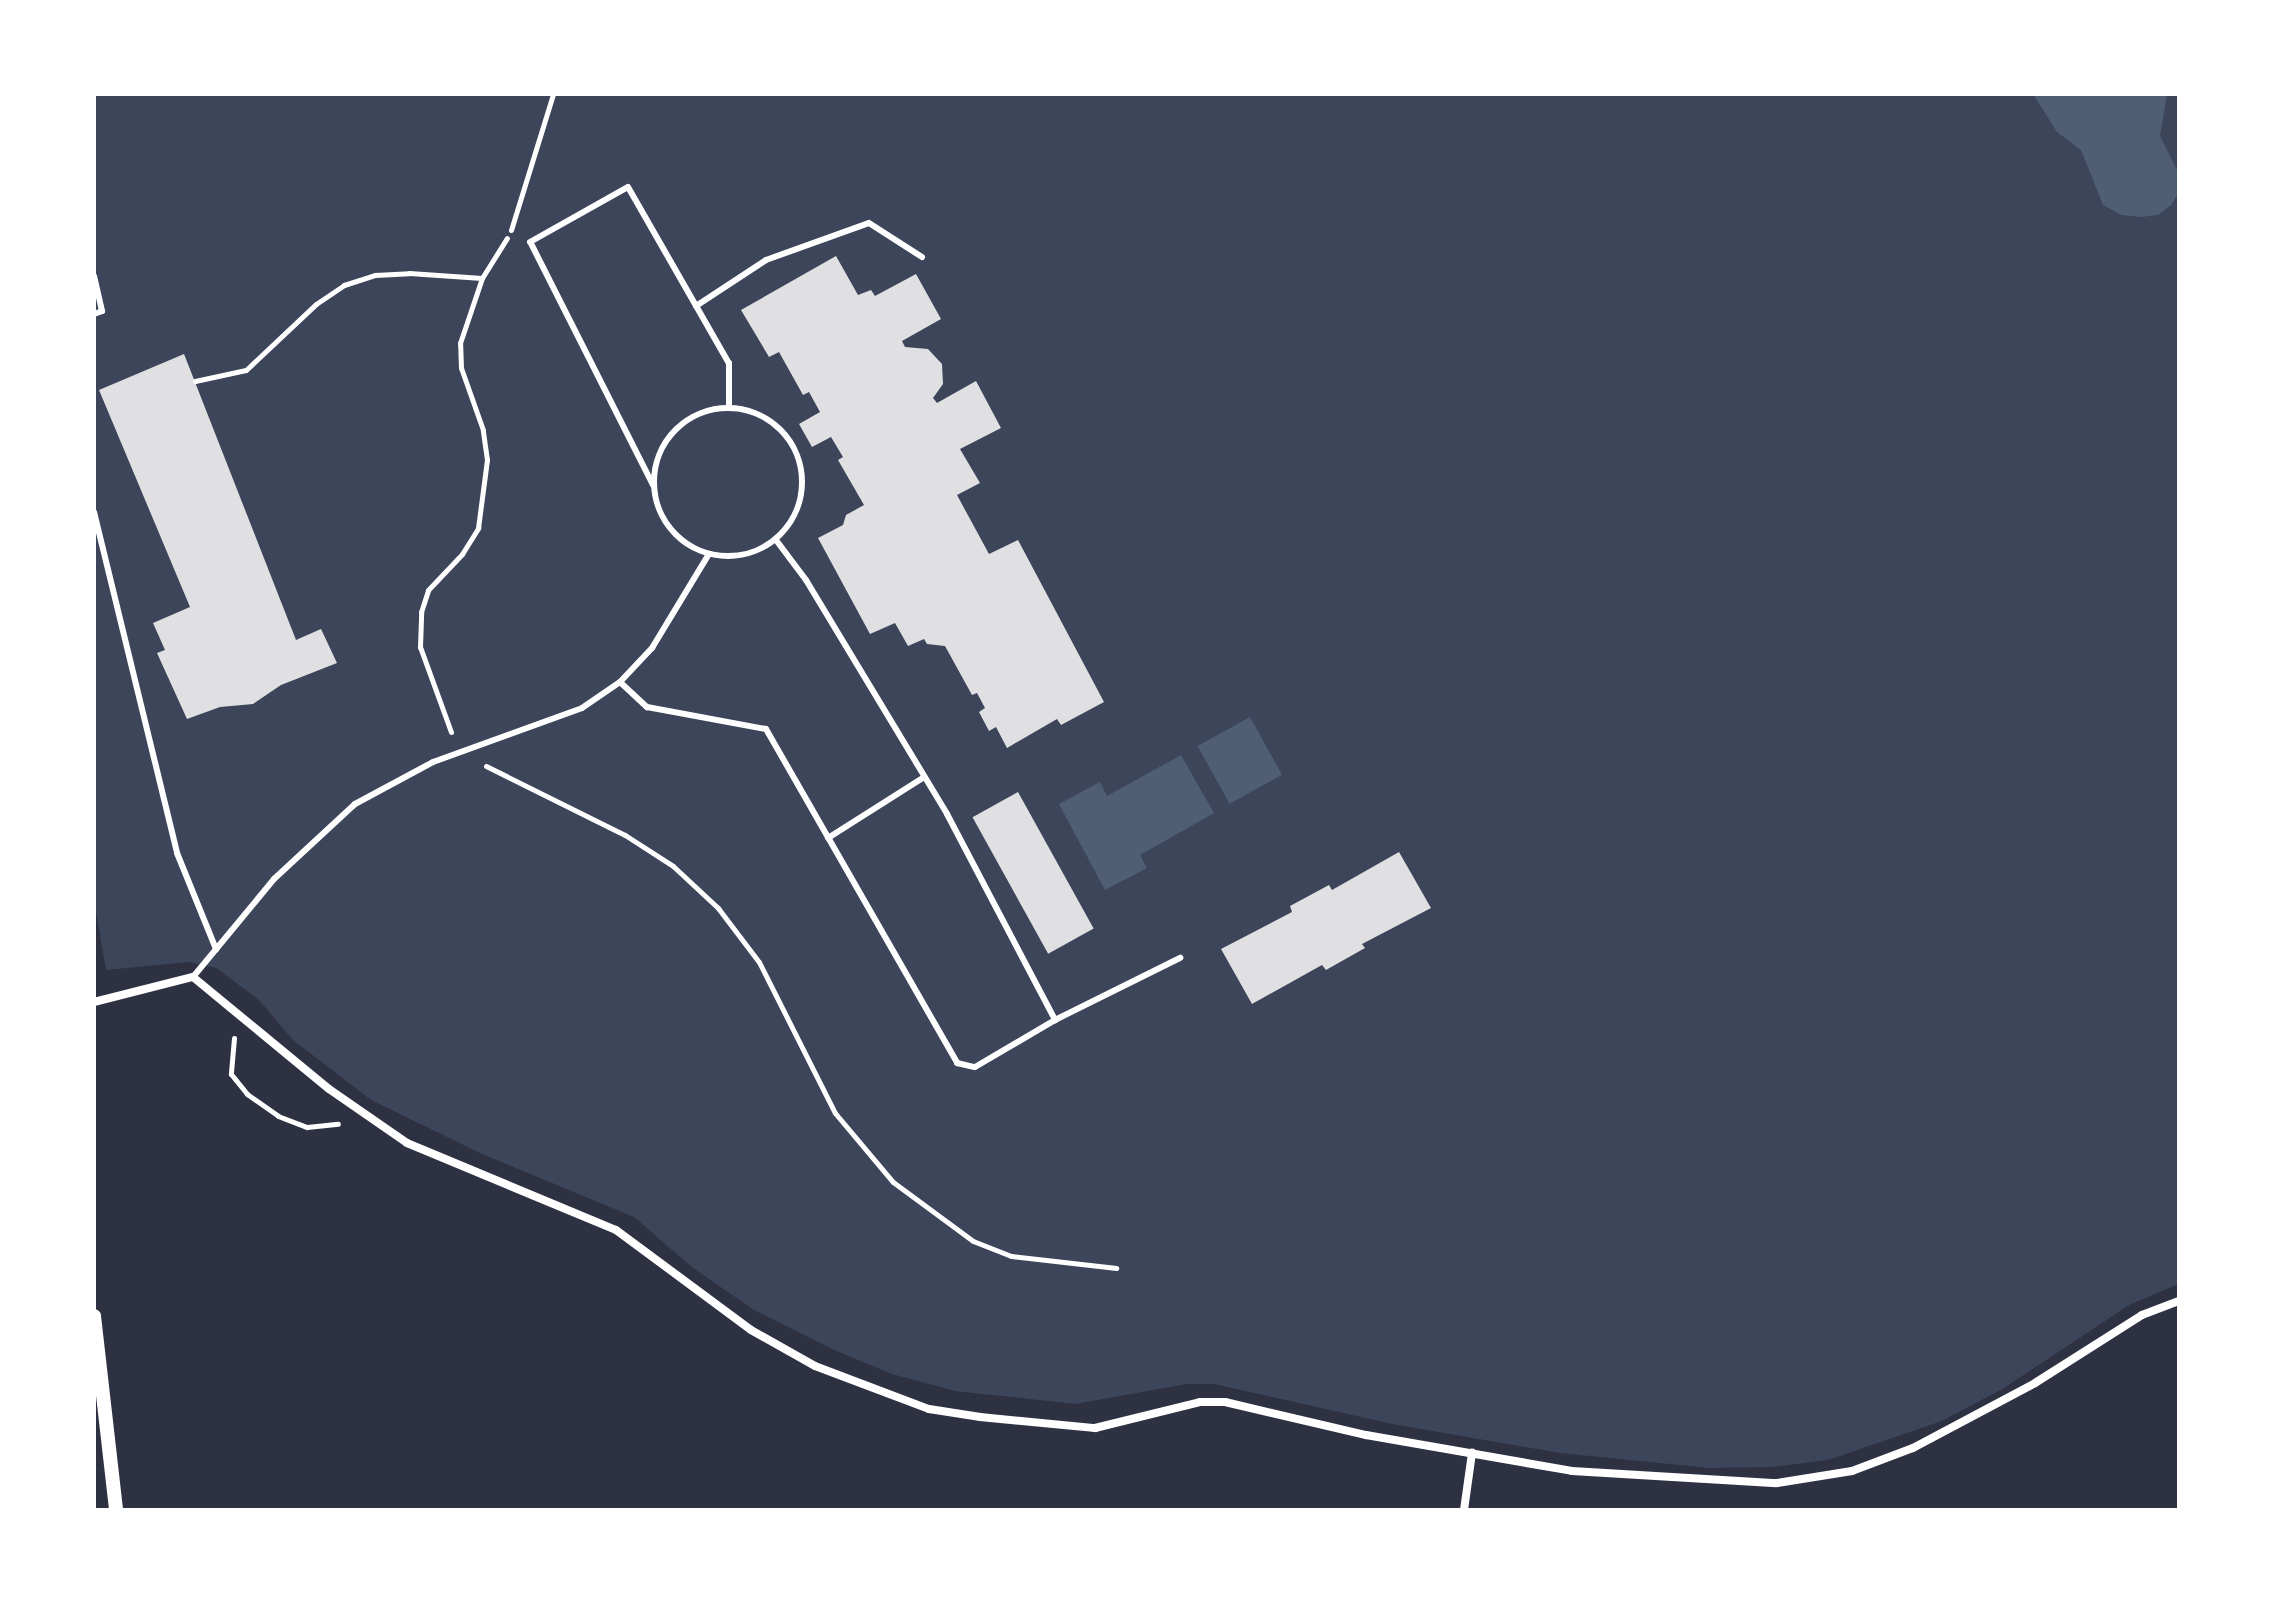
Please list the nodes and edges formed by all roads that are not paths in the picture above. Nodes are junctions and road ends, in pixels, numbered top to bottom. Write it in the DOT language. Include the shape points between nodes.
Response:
graph roads {
  1 [pos="922,257"];
  2 [pos="94,276"];
  3 [pos="696,306"];
  4 [pos="94,314"];
  5 [pos="729,407"];
  6 [pos="653,485"];
  7 [pos="94,512"];
  8 [pos="776,540"];
  9 [pos="709,554"];
  10 [pos="620,682"];
  11 [pos="924,777"];
  12 [pos="828,838"];
  13 [pos="216,949"];
  14 [pos="1180,958"];
  15 [pos="193,977"];
  16 [pos="94,1002"];
  17 [pos="1055,1020"];
  18 [pos="2179,1301"];
  19 [pos="94,1316"];
  20 [pos="96,1340"];
  21 [pos="1472,1453"];
  22 [pos="116,1510"];
  23 [pos="1464,1510"];
  1 -- 3 [label="lane" via="869,223 766,260"];
  2 -- 4 [label="lane" via="102,311"];
  3 -- 5 [label="lane" via="729,363"];
  3 -- 6 [label="lane" via="628,187 530,242"];
  5 -- 6 [label="lane" via="705,410 666,439"];
  5 -- 8 [label="lane" via="767,418 794,448 803,487 799,507"];
  6 -- 9 [label="lane" via="669,529"];
  7 -- 13 [label="lane" via="177,853"];
  8 -- 9 [label="lane" via="744,554"];
  8 -- 11 [label="lane" via="806,580"];
  9 -- 10 [label="lane" via="652,648"];
  10 -- 12 [label="lane" via="647,707 766,729"];
  10 -- 13 [label="lane" via="582,708 407,774 355,804 274,879"];
  11 -- 12 [label="lane"];
  11 -- 17 [label="lane"];
  12 -- 17 [label="lane" via="957,1063 975,1067"];
  13 -- 15 [label="lane"];
  14 -- 17 [label="lane"];
  15 -- 16 [label="street"];
  15 -- 21 [label="street" via="379,1125 451,1164 616,1230 776,1344 815,1366 929,1409 1095,1428 1200,1402 1225,1402"];
  18 -- 21 [label="street" via="2142,1315 1966,1423 1852,1471 1777,1483 1713,1482 1572,1471"];
  19 -- 20 [label="street"];
  20 -- 22 [label="street"];
  21 -- 23 [label="street"];
}
